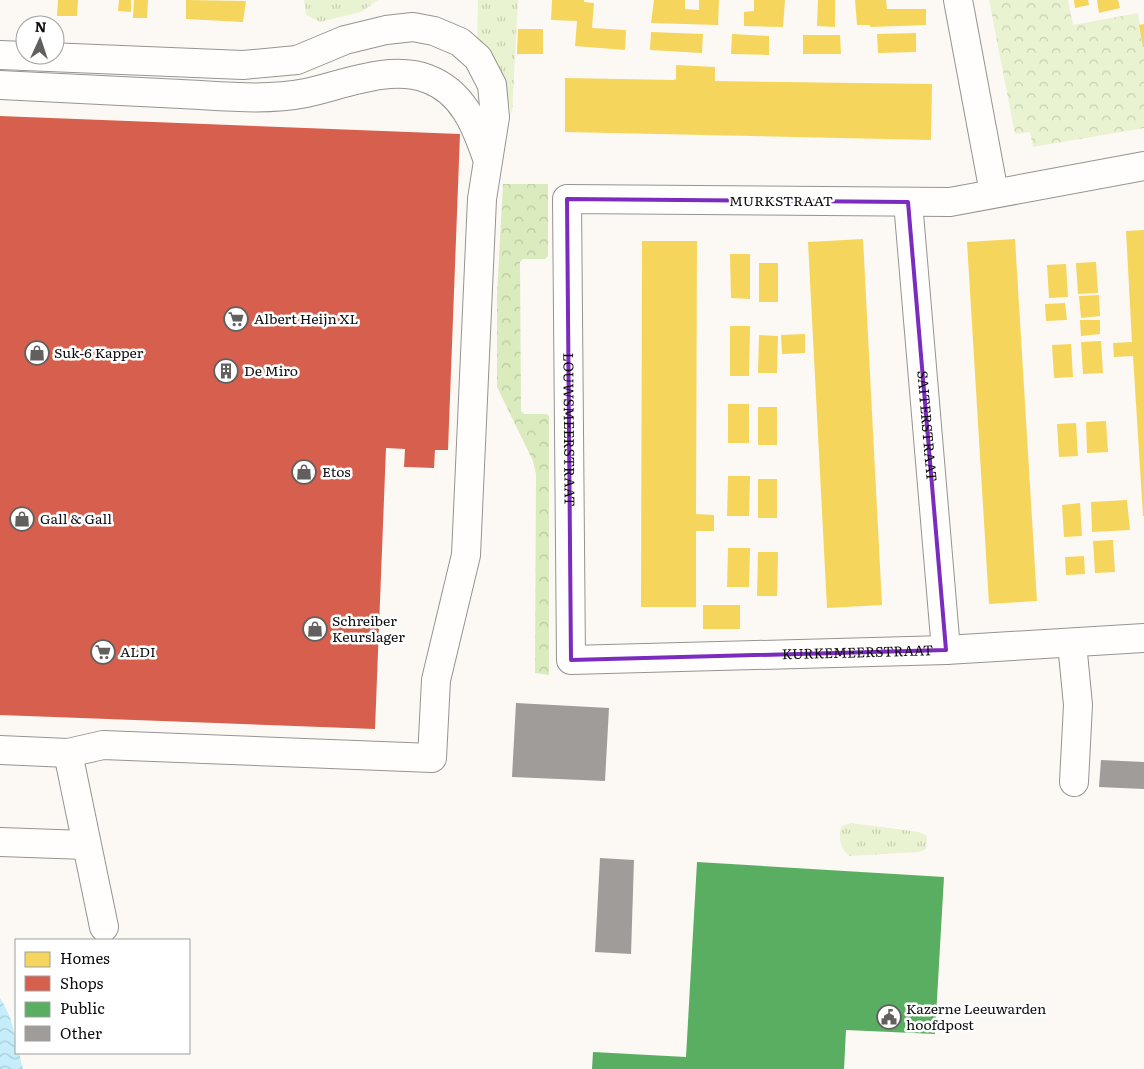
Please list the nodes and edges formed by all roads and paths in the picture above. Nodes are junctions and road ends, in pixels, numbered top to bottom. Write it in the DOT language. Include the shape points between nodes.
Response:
graph roads {
  1 [pos="958,0"];
  2 [pos="0,55"];
  3 [pos="0,85"];
  4 [pos="487,158"];
  5 [pos="1144,166"];
  6 [pos="994,193"];
  7 [pos="567,199"];
  8 [pos="908,202"];
  9 [pos="1144,638"];
  10 [pos="1072,643"];
  11 [pos="946,650"];
  12 [pos="571,660"];
  13 [pos="0,750"];
  14 [pos="68,753"];
  15 [pos="1074,782"];
  16 [pos="0,842"];
  17 [pos="86,846"];
  18 [pos="104,927"];
  1 -- 6 [label="street"];
  2 -- 4 [label="street" via="242,66 297,60 345,40 386,30 413,27 434,31 460,42 478,58 492,86 495,117"];
  3 -- 4 [label="street" via="244,97 298,95 368,78 412,75 429,79 457,97 476,125"];
  4 -- 14 [label="street" via="482,199 466,555 436,680 432,758 103,745"];
  5 -- 6 [label="street, MURKSTRAAT"];
  6 -- 8 [label="street, MURKSTRAAT" via="950,202"];
  7 -- 8 [label="street, MURKSTRAAT"];
  7 -- 12 [label="street, LOUWSMEERSTRAAT"];
  8 -- 11 [label="street, SAITERSTRAAT"];
  9 -- 10 [label="street, KURKEMEERSTRAAT"];
  10 -- 11 [label="street, KURKEMEERSTRAAT"];
  10 -- 15 [label="street" via="1078,705"];
  11 -- 12 [label="street, KURKEMEERSTRAAT"];
  13 -- 14 [label="street"];
  14 -- 17 [label="street"];
  16 -- 17 [label="street"];
  17 -- 18 [label="street"];
}
